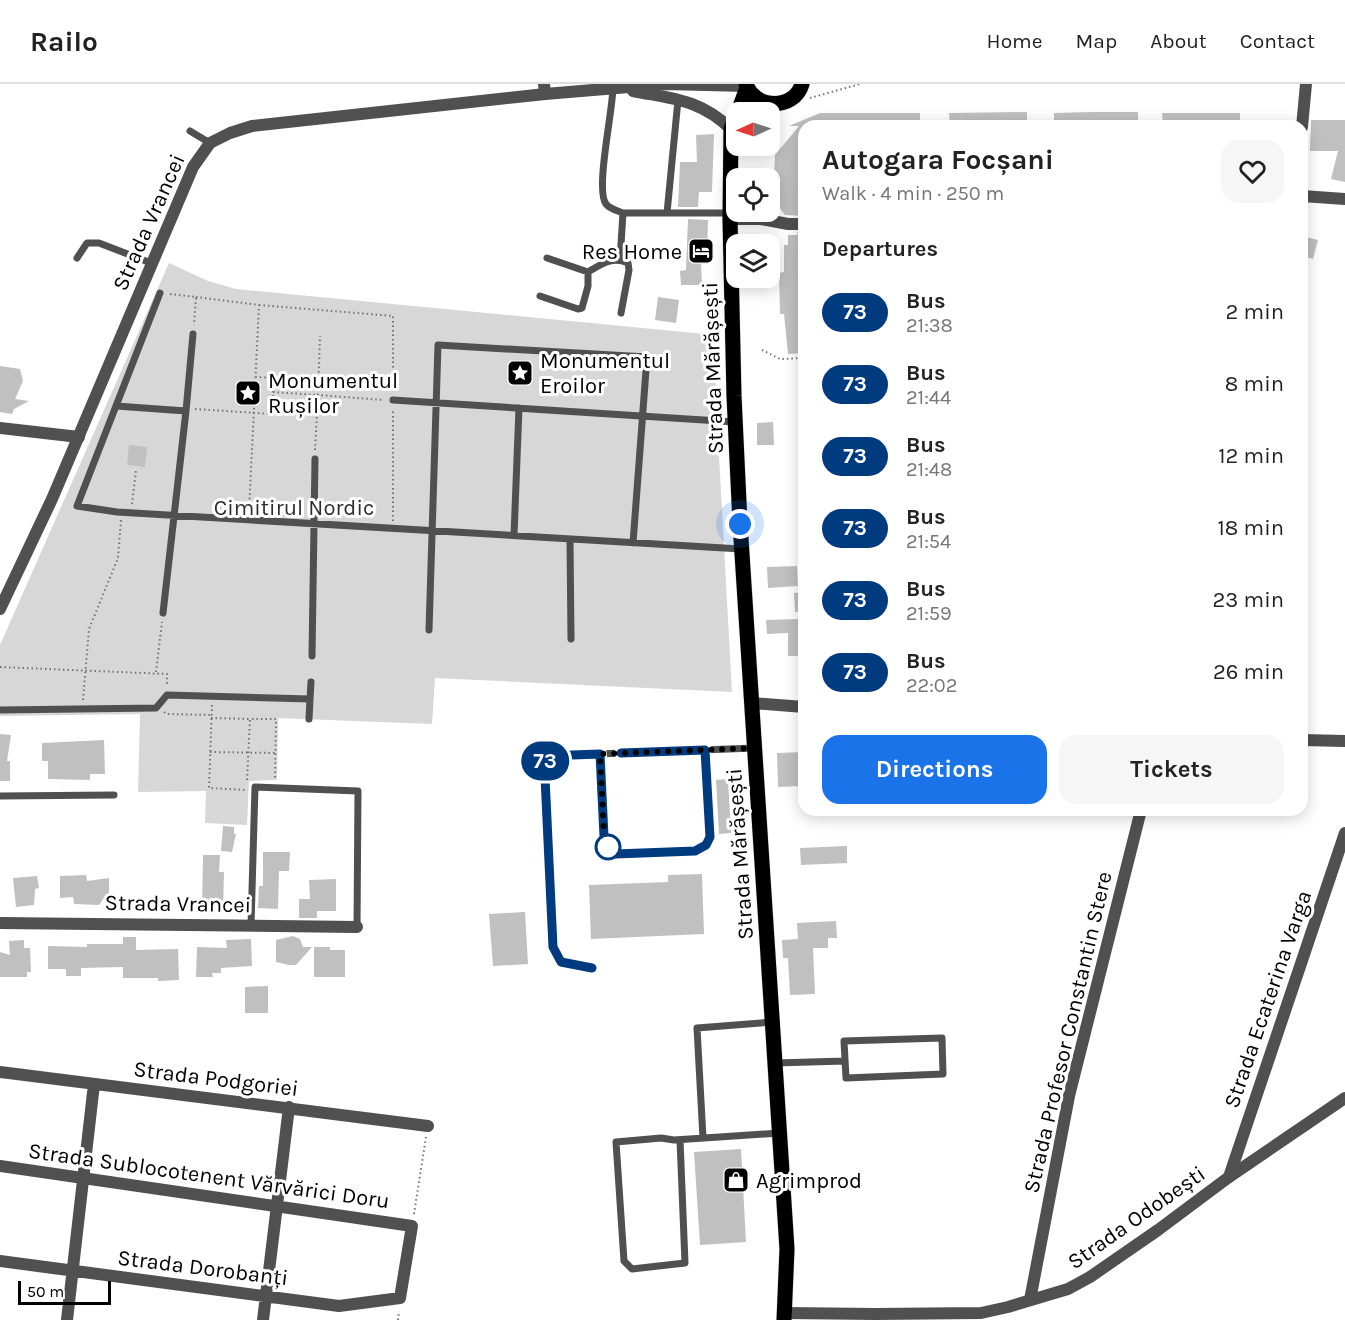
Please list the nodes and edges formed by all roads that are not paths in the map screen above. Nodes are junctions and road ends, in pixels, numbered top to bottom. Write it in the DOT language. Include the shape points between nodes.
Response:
graph roads {
  1 [pos="665,84"];
  2 [pos="802,84"];
  3 [pos="1306,84"];
  4 [pos="746,86"];
  5 [pos="614,87"];
  6 [pos="545,89"];
  7 [pos="678,100"];
  8 [pos="741,102"];
  9 [pos="764,102"];
  10 [pos="780,106"];
  11 [pos="726,116"];
  12 [pos="1303,120"];
  13 [pos="190,131"];
  14 [pos="210,143"];
  15 [pos="1308,196"];
  16 [pos="1345,199"];
  17 [pos="623,213"];
  18 [pos="667,213"];
  19 [pos="726,216"];
  20 [pos="730,222"];
  21 [pos="774,222"];
  22 [pos="798,224"];
  23 [pos="77,258"];
  24 [pos="547,258"];
  25 [pos="620,260"];
  26 [pos="151,263"];
  27 [pos="588,272"];
  28 [pos="160,293"];
  29 [pos="540,296"];
  30 [pos="621,314"];
  31 [pos="193,334"];
  32 [pos="393,400"];
  33 [pos="437,402"];
  34 [pos="116,406"];
  35 [pos="519,408"];
  36 [pos="186,410"];
  37 [pos="642,416"];
  38 [pos="735,422"];
  39 [pos="0,428"];
  40 [pos="79,437"];
  41 [pos="315,459"];
  42 [pos="174,515"];
  43 [pos="314,524"];
  44 [pos="434,531"];
  45 [pos="514,536"];
  46 [pos="570,539"];
  47 [pos="633,543"];
  48 [pos="741,549"];
  49 [pos="0,609"];
  50 [pos="163,613"];
  51 [pos="429,630"];
  52 [pos="571,639"];
  53 [pos="312,656"];
  54 [pos="310,682"];
  55 [pos="310,699"];
  56 [pos="752,703"];
  57 [pos="798,707"];
  58 [pos="0,710"];
  59 [pos="309,719"];
  60 [pos="1308,740"];
  61 [pos="1345,741"];
  62 [pos="755,748"];
  63 [pos="705,750"];
  64 [pos="600,754"];
  65 [pos="114,795"];
  66 [pos="0,796"];
  67 [pos="1139,816"];
  68 [pos="1345,833"];
  69 [pos="0,923"];
  70 [pos="251,925"];
  71 [pos="357,927"];
  72 [pos="592,968"];
  73 [pos="772,1022"];
  74 [pos="845,1061"];
  75 [pos="775,1063"];
  76 [pos="0,1072"];
  77 [pos="94,1084"];
  78 [pos="1345,1098"];
  79 [pos="289,1107"];
  80 [pos="428,1126"];
  81 [pos="779,1133"];
  82 [pos="703,1138"];
  83 [pos="680,1140"];
  84 [pos="0,1166"];
  85 [pos="83,1178"];
  86 [pos="1229,1178"];
  87 [pos="277,1206"];
  88 [pos="0,1261"];
  89 [pos="72,1271"];
  90 [pos="266,1297"];
  91 [pos="400,1298"];
  92 [pos="1030,1300"];
  93 [pos="785,1316"];
  94 [pos="981,1316"];
  95 [pos="67,1320"];
  96 [pos="263,1320"];
  1 -- 4 [label="street, Strada Vrancei"];
  1 -- 5 [label="street, Strada Vrancei"];
  2 -- 10 [label="main road" via="797,94"];
  3 -- 12 [label="street"];
  4 -- 8 [label="main road, Strada Mărășești"];
  4 -- 9 [label="main road"];
  5 -- 6 [label="street, Strada Vrancei"];
  5 -- 7 [label="street"];
  5 -- 17 [label="lane" via="602,194 609,207"];
  6 -- 14 [label="street, Strada Vrancei" via="252,126"];
  7 -- 11 [label="street"];
  7 -- 18 [label="lane"];
  13 -- 14 [label="lane"];
  14 -- 26 [label="street, Strada Vrancei" via="193,166"];
  15 -- 16 [label="street"];
  17 -- 18 [label="lane"];
  17 -- 25 [label="lane"];
  18 -- 19 [label="lane"];
  20 -- 38 [label="main road, Strada Mărășești"];
  21 -- 22 [label="street"];
  23 -- 26 [label="lane" via="87,243 99,243"];
  24 -- 27 [label="lane"];
  25 -- 27 [label="lane" via="606,261"];
  25 -- 30 [label="lane" via="628,263 629,270"];
  26 -- 40 [label="street, Strada Vrancei"];
  27 -- 29 [label="lane" via="582,308"];
  28 -- 34 [label="lane"];
  31 -- 36 [label="lane"];
  32 -- 33 [label="lane"];
  33 -- 35 [label="lane"];
  33 -- 37 [label="lane" via="438,345 647,357"];
  33 -- 44 [label="lane"];
  34 -- 36 [label="lane"];
  34 -- 42 [label="lane" via="77,506"];
  35 -- 37 [label="lane"];
  35 -- 45 [label="lane"];
  36 -- 42 [label="lane"];
  37 -- 38 [label="lane"];
  37 -- 47 [label="lane"];
  38 -- 48 [label="main road, Strada Mărășești"];
  39 -- 40 [label="street"];
  40 -- 49 [label="street, Strada Vrancei"];
  41 -- 43 [label="lane"];
  42 -- 43 [label="lane"];
  42 -- 50 [label="lane"];
  43 -- 44 [label="lane"];
  43 -- 53 [label="lane"];
  44 -- 45 [label="lane"];
  44 -- 51 [label="lane"];
  45 -- 46 [label="lane"];
  46 -- 47 [label="lane"];
  46 -- 52 [label="lane"];
  47 -- 48 [label="lane"];
  48 -- 56 [label="main road, Strada Mărășești"];
  54 -- 55 [label="lane"];
  55 -- 58 [label="lane" via="167,695 156,708"];
  55 -- 59 [label="lane"];
  56 -- 57 [label="street"];
  56 -- 62 [label="main road, Strada Mărășești"];
  60 -- 61 [label="street"];
  62 -- 63 [label="lane"];
  62 -- 73 [label="main road, Strada Mărășești"];
  63 -- 64 [label="lane"];
  63 -- 64 [label="lane" via="710,837 706,845 695,851 615,854 607,846"];
  64 -- 72 [label="lane" via="544,756 553,947 561,962"];
  65 -- 66 [label="lane"];
  67 -- 92 [label="street, Strada Profesor Constantin Stere" via="1069,1096"];
  68 -- 86 [label="street, Strada Ecaterina Varga"];
  69 -- 70 [label="street, Strada Vrancei"];
  70 -- 71 [label="street, Strada Vrancei"];
  70 -- 71 [label="lane" via="255,787 358,791"];
  73 -- 75 [label="main road, Strada Mărășești"];
  73 -- 82 [label="lane" via="697,1028"];
  74 -- 74 [label="lane" via="846,1078 943,1074 942,1038 844,1041"];
  74 -- 75 [label="lane"];
  75 -- 81 [label="main road, Strada Mărășești"];
  76 -- 77 [label="street, Strada Podgoriei"];
  77 -- 79 [label="street, Strada Podgoriei"];
  77 -- 85 [label="street"];
  78 -- 86 [label="street, Strada Odobești"];
  79 -- 80 [label="street, Strada Podgoriei"];
  79 -- 87 [label="street"];
  81 -- 82 [label="lane"];
  81 -- 93 [label="main road, Strada Mărășești" via="787,1249"];
  82 -- 83 [label="lane"];
  83 -- 83 [label="lane" via="684,1263 632,1269 624,1261 616,1142"];
  84 -- 85 [label="street, Strada Sublocotenent Vărvărici Doru"];
  85 -- 87 [label="street, Strada Sublocotenent Vărvărici Doru"];
  85 -- 89 [label="street"];
  86 -- 92 [label="street, Strada Odobești" via="1090,1277 1068,1289"];
  87 -- 90 [label="street"];
  87 -- 91 [label="street, Strada Sublocotenent Vărvărici Doru" via="412,1226"];
  88 -- 89 [label="street, Strada Dorobanți"];
  89 -- 90 [label="street, Strada Dorobanți"];
  89 -- 95 [label="street"];
  90 -- 91 [label="street, Strada Dorobanți" via="339,1306"];
  90 -- 96 [label="street"];
  92 -- 94 [label="street, Strada Odobești"];
  93 -- 94 [label="street, Strada Odobești"];
}
